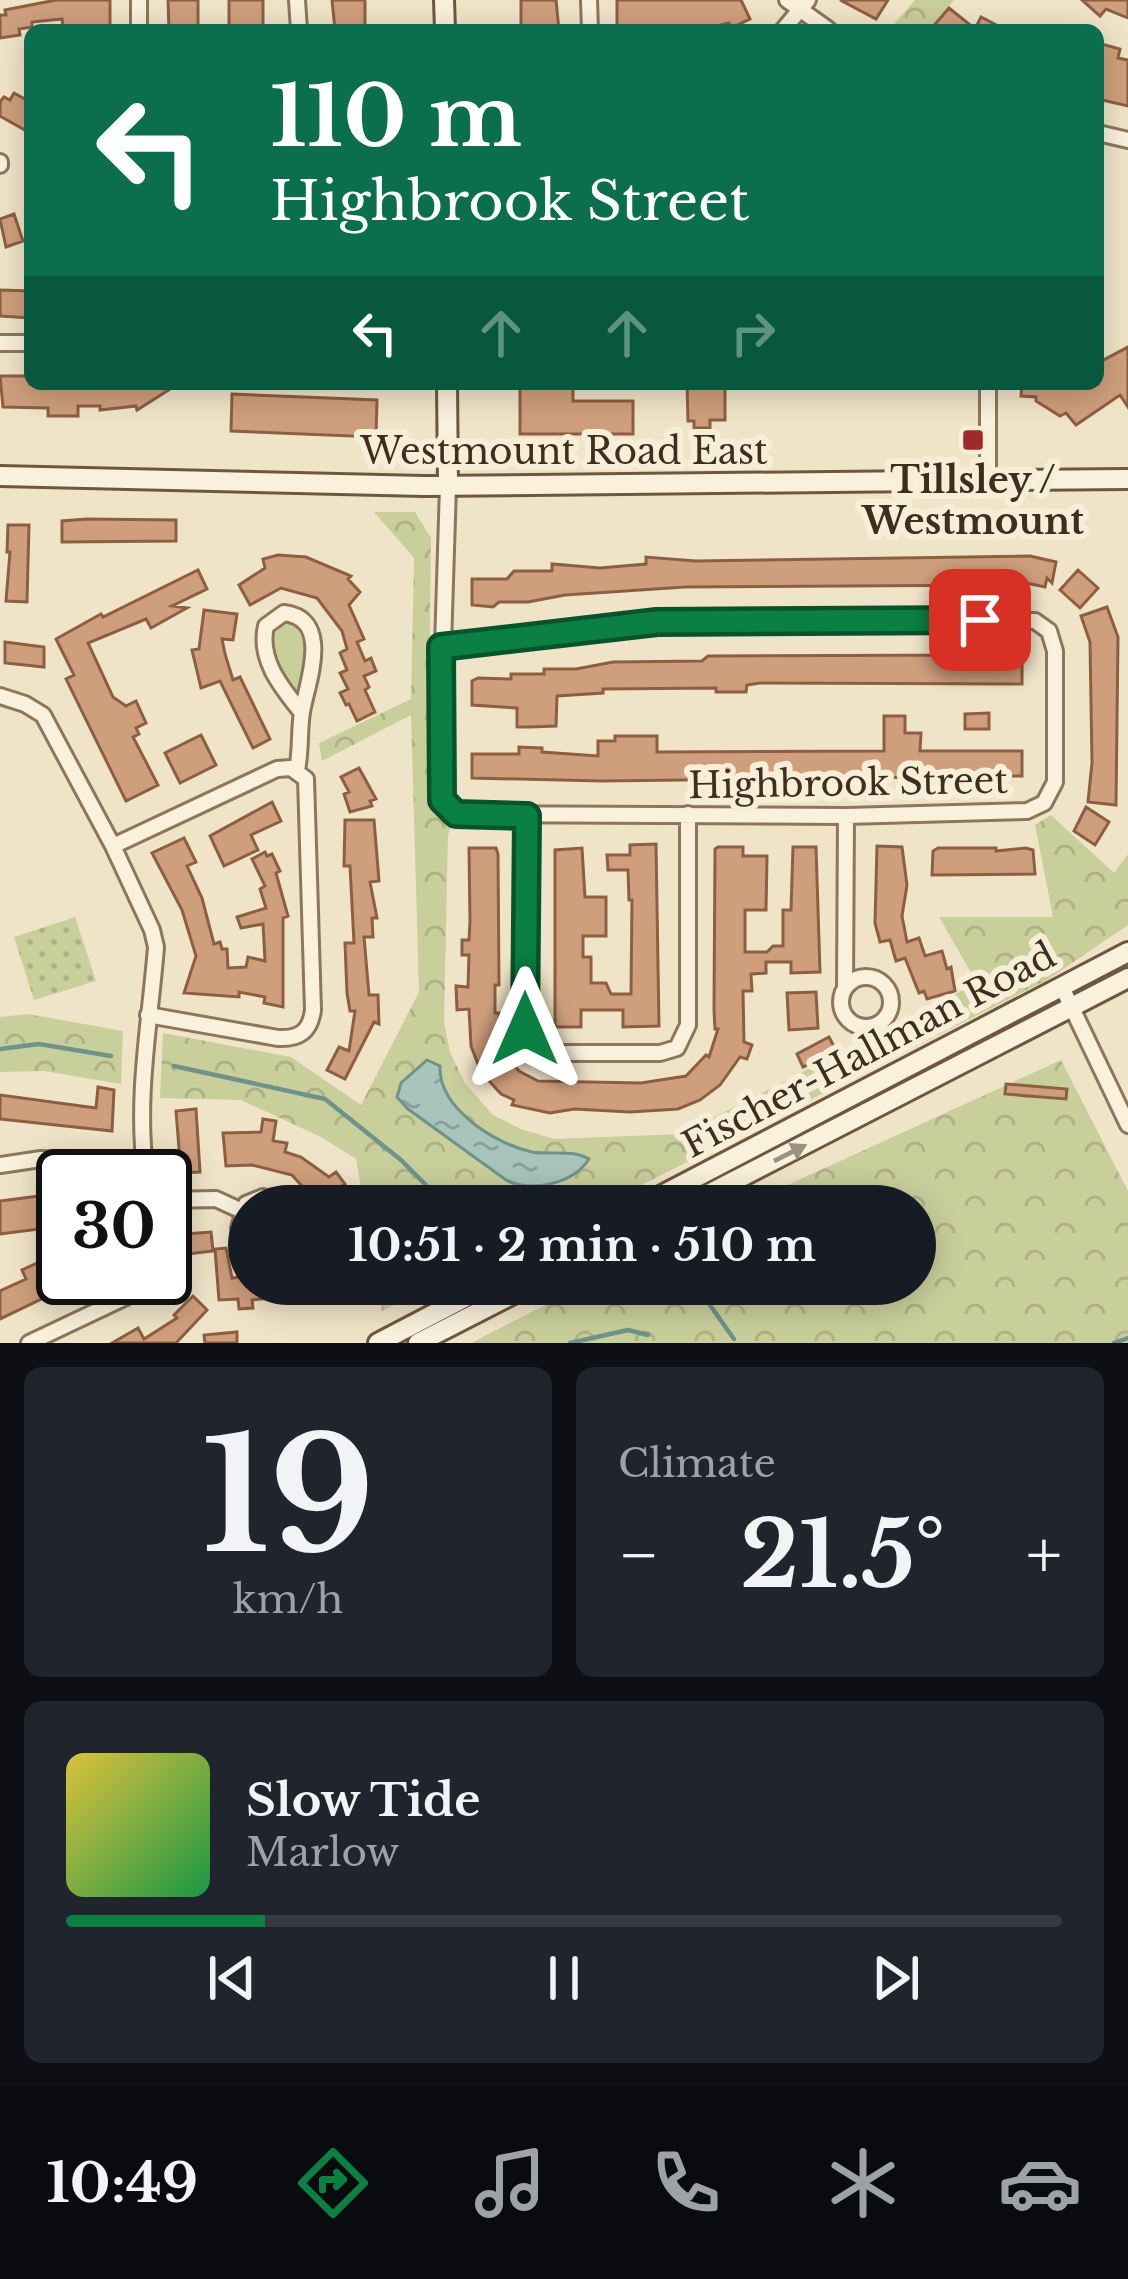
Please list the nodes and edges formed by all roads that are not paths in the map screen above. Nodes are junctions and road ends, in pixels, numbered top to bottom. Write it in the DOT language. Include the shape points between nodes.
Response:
graph roads {
  1 [pos="798,3"];
  2 [pos="822,24"];
  3 [pos="447,390"];
  4 [pos="988,390"];
  5 [pos="0,476"];
  6 [pos="988,479"];
  7 [pos="1128,479"];
  8 [pos="448,486"];
  9 [pos="441,647"];
  10 [pos="0,696"];
  11 [pos="302,713"];
  12 [pos="297,770"];
  13 [pos="688,814"];
  14 [pos="846,815"];
  15 [pos="527,816"];
  16 [pos="113,846"];
  17 [pos="1128,952"];
  18 [pos="1128,978"];
  19 [pos="1062,987"];
  20 [pos="845,988"];
  21 [pos="1070,1009"];
  22 [pos="148,1015"];
  23 [pos="1128,1125"];
  24 [pos="145,1149"];
  25 [pos="36,1160"];
  26 [pos="0,1165"];
  27 [pos="681,1185"];
  28 [pos="727,1185"];
  29 [pos="192,1199"];
  30 [pos="228,1204"];
  31 [pos="109,1305"];
  32 [pos="451,1305"];
  33 [pos="492,1305"];
  34 [pos="29,1343"];
  35 [pos="378,1343"];
  36 [pos="418,1343"];
  1 -- 2 [label="street"];
  3 -- 8 [label="main road"];
  4 -- 6 [label="street"];
  5 -- 8 [label="main road, Westmount Road East"];
  6 -- 7 [label="main road, Westmount Road East"];
  6 -- 8 [label="main road, Westmount Road East"];
  8 -- 9 [label="street"];
  9 -- 14 [label="street, Highbrook Street" via="675,622 1021,620 1049,631 1055,782 1045,803 1027,811"];
  9 -- 15 [label="street, Highbrook Street" via="442,800 456,814"];
  10 -- 16 [label="street" via="43,715"];
  11 -- 11 [label="street" via="313,674 310,633 300,616 284,613 266,626 263,640 270,667"];
  11 -- 12 [label="street"];
  12 -- 16 [label="street" via="277,770"];
  12 -- 22 [label="street" via="307,788 313,1010 305,1032 278,1038"];
  13 -- 14 [label="street, Highbrook Street"];
  13 -- 15 [label="street, Highbrook Street"];
  13 -- 15 [label="street" via="688,1025 677,1048 638,1053 550,1053 529,1039"];
  14 -- 20 [label="street"];
  16 -- 22 [label="street" via="156,947"];
  17 -- 19 [label="main road, Fischer-Hallman Road"];
  18 -- 21 [label="main road, Fischer-Hallman Road"];
  19 -- 21 [label="street"];
  19 -- 27 [label="main road, Fischer-Hallman Road"];
  21 -- 23 [label="street"];
  28 -- 21 [label="main road, Fischer-Hallman Road, one-way"];
  22 -- 24 [label="street"];
  25 -- 26 [label="street"];
  29 -- 30 [label="street"];
  31 -- 34 [label="street"];
  32 -- 35 [label="main road"];
  33 -- 36 [label="main road"];
}
